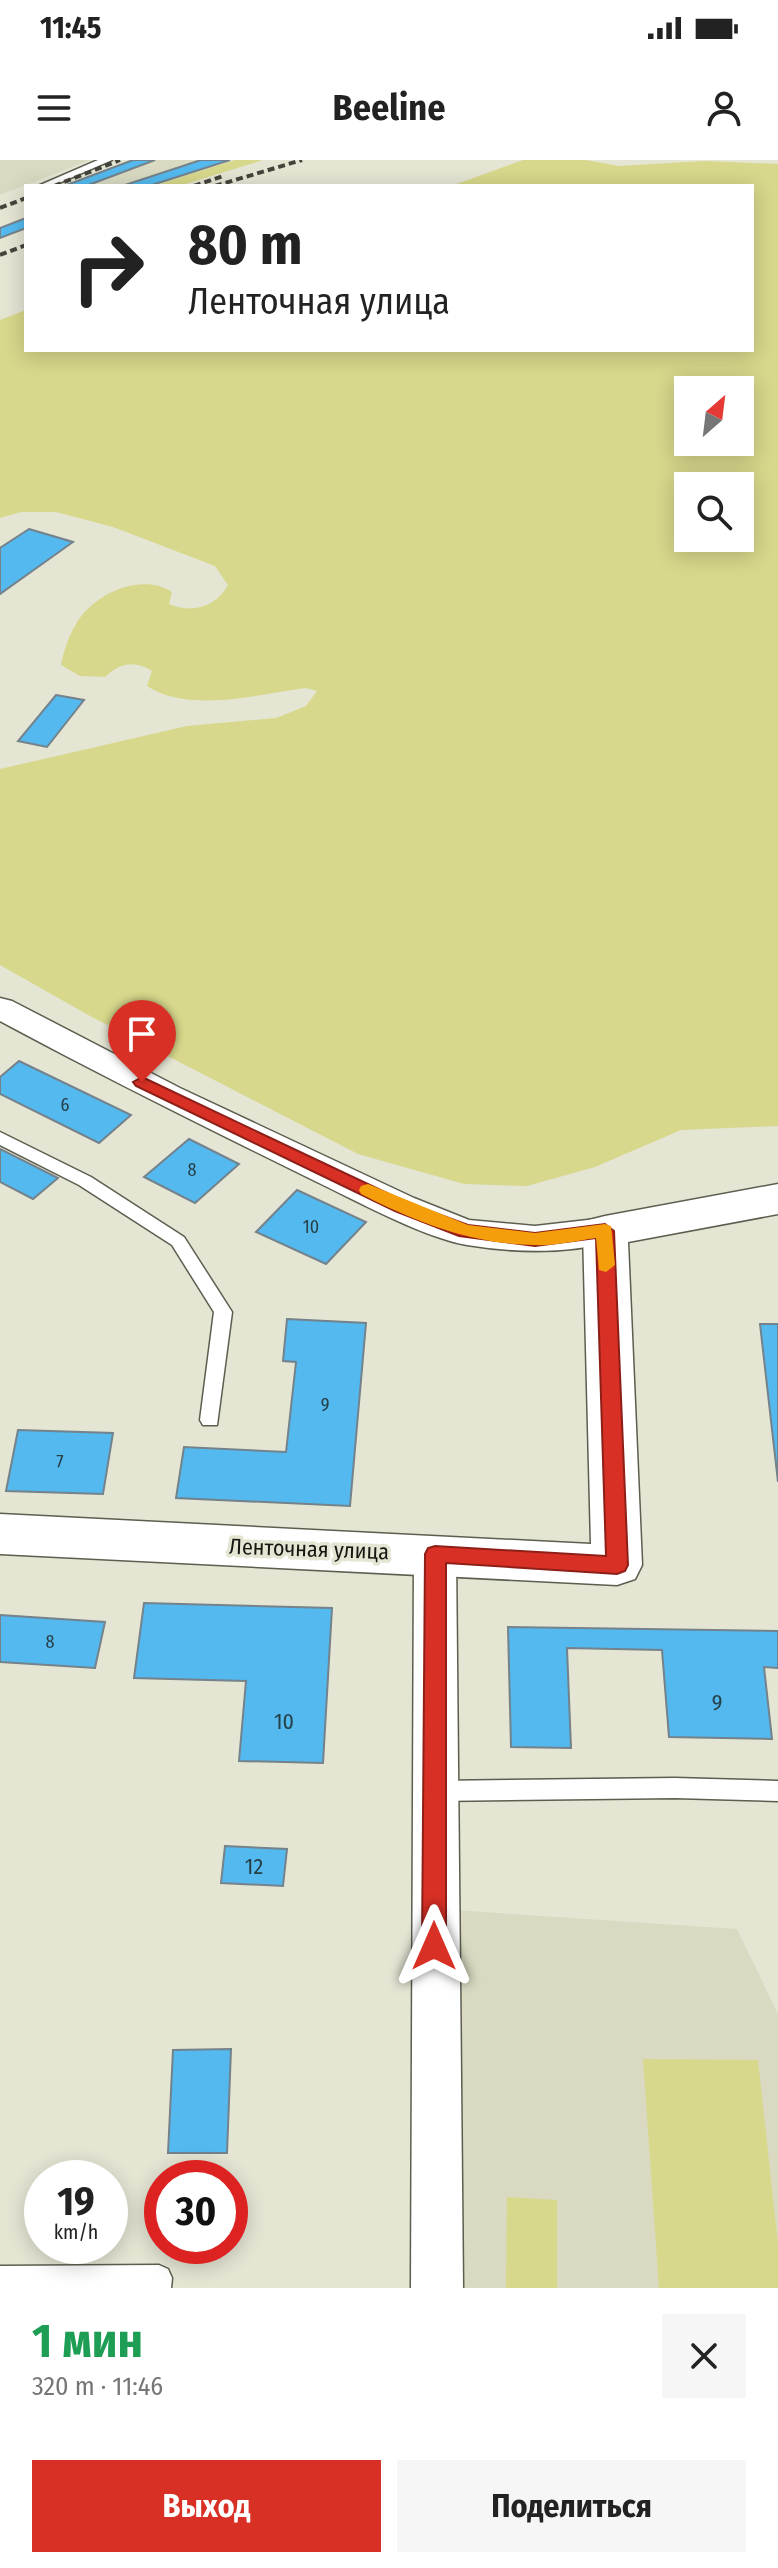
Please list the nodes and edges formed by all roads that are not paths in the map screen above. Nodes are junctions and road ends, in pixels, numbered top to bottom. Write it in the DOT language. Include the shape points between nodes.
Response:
graph roads {
  1 [pos="107,160"];
  2 [pos="48,184"];
  3 [pos="0,1008"];
  4 [pos="0,1138"];
  5 [pos="778,1199"];
  6 [pos="605,1231"];
  7 [pos="210,1420"];
  8 [pos="0,1534"];
  9 [pos="435,1554"];
  10 [pos="433,1791"];
  11 [pos="778,1791"];
  12 [pos="0,2279"];
  13 [pos="158,2283"];
  14 [pos="437,2288"];
  1 -- 2 [label="lane"];
  3 -- 6 [label="street" via="168,1096 465,1232 535,1239"];
  4 -- 7 [label="lane" via="85,1181 178,1241 223,1312"];
  5 -- 6 [label="street"];
  6 -- 9 [label="street, Ленточная улица" via="617,1565"];
  8 -- 9 [label="street, Ленточная улица"];
  9 -- 10 [label="street"];
  10 -- 11 [label="lane"];
  10 -- 14 [label="street"];
  12 -- 13 [label="lane"];
}
